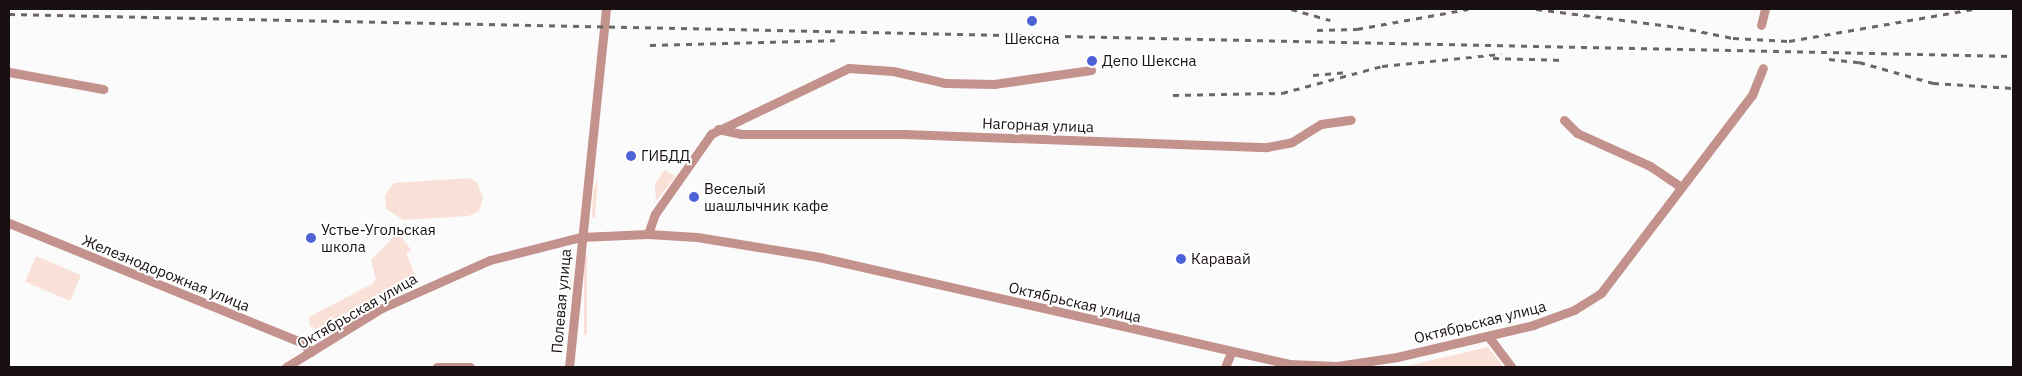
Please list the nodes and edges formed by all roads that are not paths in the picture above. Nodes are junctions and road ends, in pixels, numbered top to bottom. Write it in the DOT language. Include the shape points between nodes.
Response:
graph roads {
  1 [pos="606,9"];
  2 [pos="1765,9"];
  3 [pos="1761,25"];
  4 [pos="1763,68"];
  5 [pos="1091,70"];
  6 [pos="9,72"];
  7 [pos="103,89"];
  8 [pos="1351,120"];
  9 [pos="1564,120"];
  10 [pos="718,129"];
  11 [pos="1681,187"];
  12 [pos="9,223"];
  13 [pos="648,234"];
  14 [pos="581,237"];
  15 [pos="1488,336"];
  16 [pos="311,352"];
  17 [pos="1231,352"];
  18 [pos="438,366"];
  19 [pos="286,367"];
  20 [pos="470,367"];
  21 [pos="569,367"];
  22 [pos="1225,367"];
  23 [pos="1511,367"];
  1 -- 14 [label="street, Полевая улица"];
  2 -- 3 [label="street"];
  4 -- 11 [label="street, Октябрьская улица" via="1752,95"];
  5 -- 10 [label="street" via="994,84 945,83 893,71 849,68"];
  6 -- 7 [label="street"];
  8 -- 10 [label="street, Нагорная улица" via="1321,124 1292,142 1267,147 933,135 741,134"];
  9 -- 11 [label="street" via="1578,133 1650,166"];
  10 -- 13 [label="street" via="706,140 655,214"];
  11 -- 15 [label="street, Октябрьская улица" via="1593,300 1552,319"];
  12 -- 16 [label="street, Железнодорожная улица" via="301,342"];
  13 -- 14 [label="street, Октябрьская улица"];
  13 -- 17 [label="street, Октябрьская улица" via="697,237 819,257"];
  14 -- 16 [label="street, Октябрьская улица" via="511,253 460,272 382,308"];
  14 -- 21 [label="street, Полевая улица"];
  15 -- 17 [label="street, Октябрьская улица" via="1337,366 1289,364"];
  15 -- 23 [label="street"];
  16 -- 19 [label="street, Октябрьская улица"];
  17 -- 22 [label="street"];
  18 -- 20 [label="street"];
}
